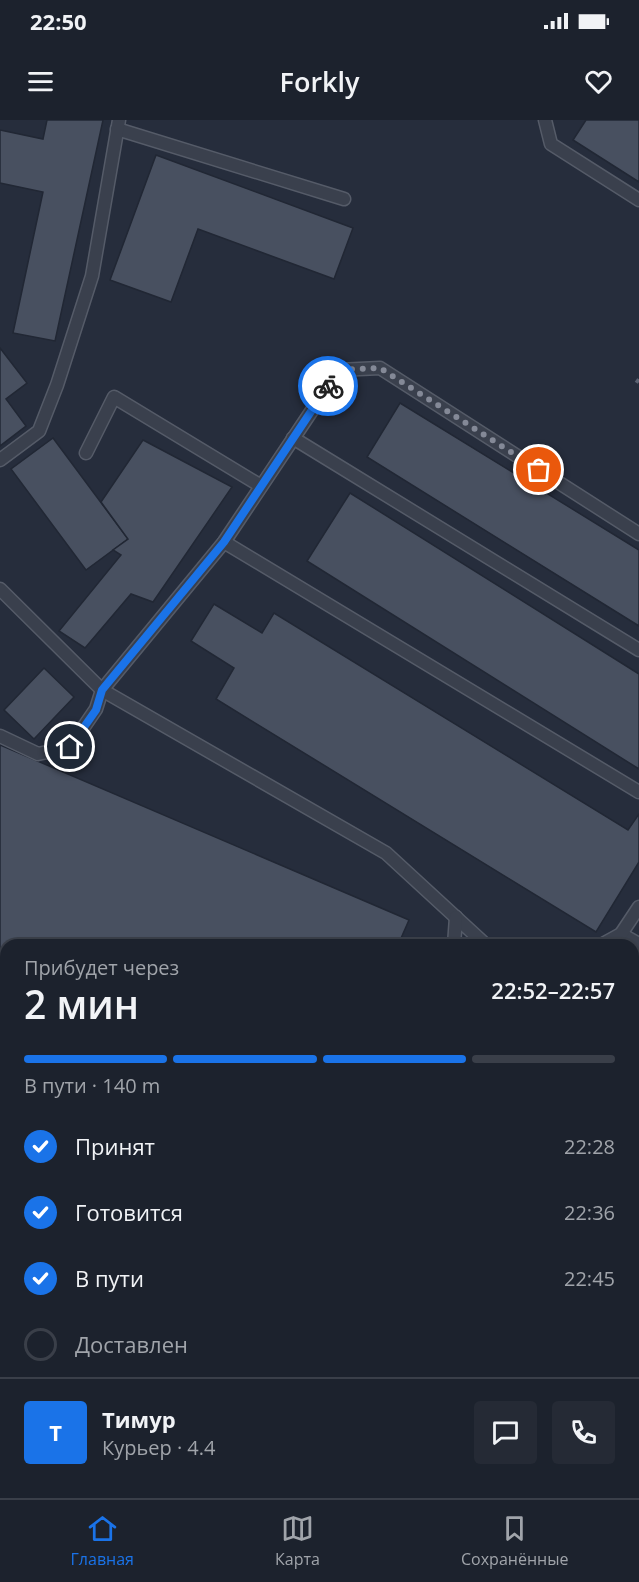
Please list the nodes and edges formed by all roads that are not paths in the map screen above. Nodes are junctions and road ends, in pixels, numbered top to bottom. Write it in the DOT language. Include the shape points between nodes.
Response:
graph roads {
  1 [pos="545,120"];
  2 [pos="118,124"];
  3 [pos="344,199"];
  4 [pos="639,200"];
  5 [pos="293,438"];
  6 [pos="86,453"];
  7 [pos="0,460"];
  8 [pos="261,486"];
  9 [pos="639,534"];
  10 [pos="224,542"];
  11 [pos="0,589"];
  12 [pos="639,650"];
  13 [pos="102,690"];
  14 [pos="0,736"];
  15 [pos="639,792"];
  16 [pos="639,907"];
  17 [pos="456,917"];
  18 [pos="621,934"];
  19 [pos="454,939"];
  20 [pos="480,939"];
  21 [pos="612,939"];
  22 [pos="630,939"];
  1 -- 4 [label="lane" via="551,144"];
  2 -- 3 [label="lane"];
  2 -- 7 [label="lane" via="92,276 57,385 39,431"];
  5 -- 8 [label="lane"];
  5 -- 9 [label="lane" via="339,370 380,368"];
  5 -- 12 [label="lane"];
  6 -- 8 [label="lane" via="114,397"];
  8 -- 10 [label="lane"];
  10 -- 13 [label="lane"];
  10 -- 15 [label="lane"];
  11 -- 13 [label="lane"];
  13 -- 14 [label="lane" via="96,710 70,747 38,754"];
  13 -- 17 [label="lane" via="386,853"];
  16 -- 18 [label="lane"];
  17 -- 19 [label="lane"];
  17 -- 20 [label="lane"];
  18 -- 21 [label="lane"];
  18 -- 22 [label="lane"];
}
